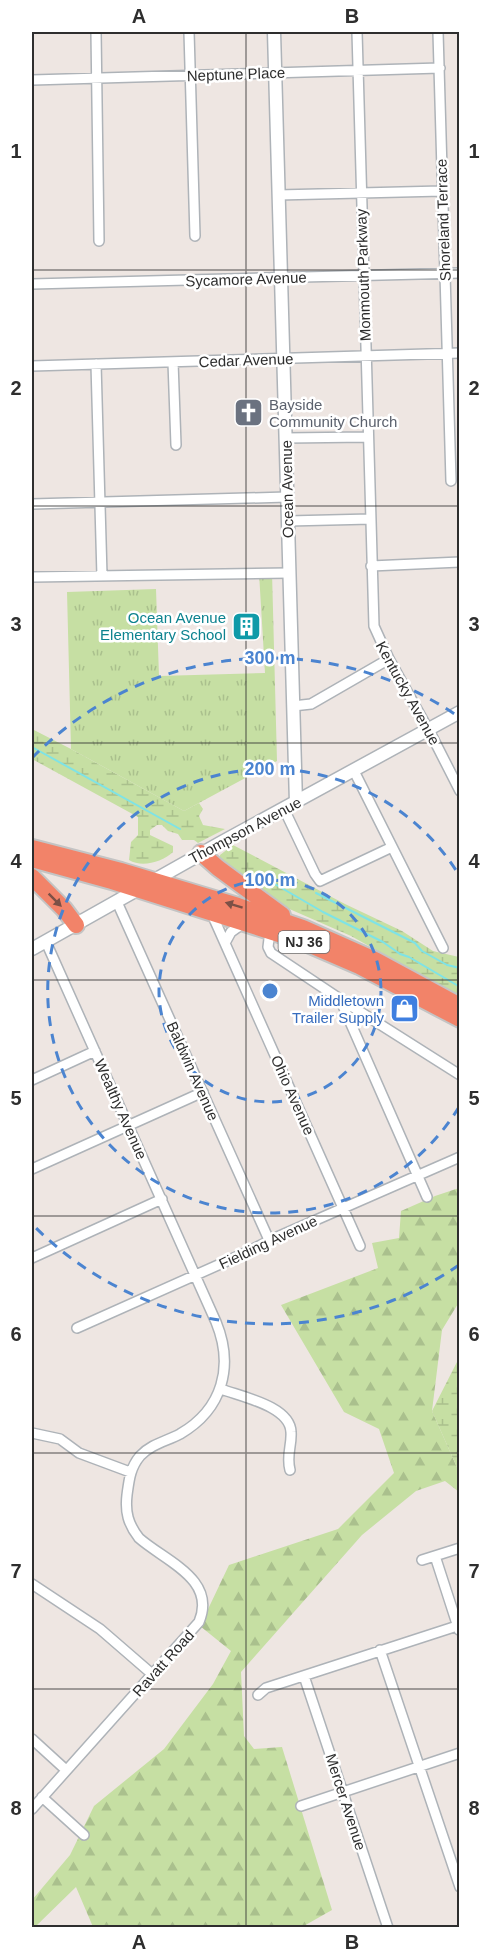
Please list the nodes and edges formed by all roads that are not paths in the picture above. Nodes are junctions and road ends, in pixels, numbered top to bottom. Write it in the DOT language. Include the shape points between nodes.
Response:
graph roads {
  1 [pos="96,32"];
  2 [pos="189,32"];
  3 [pos="274,32"];
  4 [pos="357,32"];
  5 [pos="438,32"];
  6 [pos="440,68"];
  7 [pos="358,71"];
  8 [pos="275,73"];
  9 [pos="190,76"];
  10 [pos="97,78"];
  11 [pos="32,80"];
  12 [pos="442,191"];
  13 [pos="361,194"];
  14 [pos="278,195"];
  15 [pos="195,236"];
  16 [pos="99,241"];
  17 [pos="445,273"];
  18 [pos="459,273"];
  19 [pos="363,275"];
  20 [pos="281,278"];
  21 [pos="32,284"];
  22 [pos="459,353"];
  23 [pos="447,354"];
  24 [pos="366,356"];
  25 [pos="283,359"];
  26 [pos="173,362"];
  27 [pos="96,364"];
  28 [pos="32,366"];
  29 [pos="368,437"];
  30 [pos="286,438"];
  31 [pos="176,445"];
  32 [pos="451,481"];
  33 [pos="287,497"];
  34 [pos="100,502"];
  35 [pos="32,504"];
  36 [pos="370,519"];
  37 [pos="288,521"];
  38 [pos="459,562"];
  39 [pos="371,566"];
  40 [pos="289,573"];
  41 [pos="102,576"];
  42 [pos="32,577"];
  43 [pos="389,659"];
  44 [pos="293,706"];
  45 [pos="459,712"];
  46 [pos="428,729"];
  47 [pos="354,771"];
  48 [pos="459,791"];
  49 [pos="296,803"];
  50 [pos="284,809"];
  51 [pos="392,847"];
  52 [pos="32,848"];
  53 [pos="201,853"];
  54 [pos="32,859"];
  55 [pos="32,877"];
  56 [pos="154,881"];
  57 [pos="139,890"];
  58 [pos="117,902"];
  59 [pos="211,911"];
  60 [pos="245,922"];
  61 [pos="76,925"];
  62 [pos="303,928"];
  63 [pos="270,931"];
  64 [pos="46,942"];
  65 [pos="225,943"];
  66 [pos="443,948"];
  67 [pos="32,950"];
  68 [pos="340,999"];
  69 [pos="459,1006"];
  70 [pos="459,1019"];
  71 [pos="95,1051"];
  72 [pos="459,1075"];
  73 [pos="32,1080"];
  74 [pos="203,1092"];
  75 [pos="129,1125"];
  76 [pos="459,1157"];
  77 [pos="32,1169"];
  78 [pos="417,1175"];
  79 [pos="427,1197"];
  80 [pos="162,1199"];
  81 [pos="344,1208"];
  82 [pos="269,1240"];
  83 [pos="360,1246"];
  84 [pos="32,1258"];
  85 [pos="196,1275"];
  86 [pos="76,1328"];
  87 [pos="221,1389"];
  88 [pos="32,1433"];
  89 [pos="290,1470"];
  90 [pos="130,1472"];
  91 [pos="459,1548"];
  92 [pos="435,1556"];
  93 [pos="422,1560"];
  94 [pos="32,1584"];
  95 [pos="458,1629"];
  96 [pos="380,1650"];
  97 [pos="152,1674"];
  98 [pos="303,1676"];
  99 [pos="258,1695"];
  100 [pos="32,1739"];
  101 [pos="459,1753"];
  102 [pos="419,1766"];
  103 [pos="66,1770"];
  104 [pos="342,1792"];
  105 [pos="42,1797"];
  106 [pos="301,1806"];
  107 [pos="32,1809"];
  108 [pos="84,1835"];
  109 [pos="459,1887"];
  110 [pos="388,1928"];
  1 -- 10 [label="street"];
  2 -- 9 [label="street"];
  3 -- 8 [label="street, Ocean Avenue"];
  4 -- 7 [label="street, Monmouth Parkway"];
  5 -- 6 [label="street, Shoreland Terrace"];
  6 -- 7 [label="street, Neptune Place"];
  6 -- 12 [label="street, Shoreland Terrace"];
  7 -- 8 [label="street, Neptune Place"];
  7 -- 13 [label="street, Monmouth Parkway"];
  8 -- 9 [label="street, Neptune Place"];
  8 -- 14 [label="street, Ocean Avenue"];
  9 -- 10 [label="street, Neptune Place"];
  9 -- 15 [label="street"];
  10 -- 11 [label="street, Neptune Place"];
  10 -- 16 [label="street"];
  12 -- 13 [label="street"];
  12 -- 17 [label="street, Shoreland Terrace"];
  13 -- 14 [label="street"];
  13 -- 19 [label="street, Monmouth Parkway"];
  14 -- 20 [label="street, Ocean Avenue"];
  17 -- 18 [label="street, Sycamore Avenue"];
  17 -- 19 [label="street, Sycamore Avenue"];
  17 -- 23 [label="street, Shoreland Terrace"];
  19 -- 20 [label="street, Sycamore Avenue"];
  19 -- 24 [label="street, Monmouth Parkway"];
  20 -- 21 [label="street, Sycamore Avenue"];
  20 -- 25 [label="street, Ocean Avenue"];
  22 -- 23 [label="street, Cedar Avenue"];
  23 -- 24 [label="street, Cedar Avenue"];
  23 -- 32 [label="street, Shoreland Terrace"];
  24 -- 25 [label="street, Cedar Avenue"];
  24 -- 29 [label="street, Monmouth Parkway"];
  25 -- 26 [label="street, Cedar Avenue"];
  25 -- 30 [label="street, Ocean Avenue"];
  26 -- 27 [label="street, Cedar Avenue"];
  26 -- 31 [label="street"];
  27 -- 28 [label="street, Cedar Avenue"];
  27 -- 34 [label="street"];
  29 -- 30 [label="street"];
  29 -- 36 [label="street, Monmouth Parkway"];
  30 -- 33 [label="street, Ocean Avenue"];
  33 -- 34 [label="street"];
  33 -- 37 [label="street, Ocean Avenue"];
  34 -- 35 [label="street"];
  34 -- 41 [label="street"];
  36 -- 37 [label="street"];
  36 -- 39 [label="street, Kentucky Avenue"];
  37 -- 40 [label="street, Ocean Avenue"];
  38 -- 39 [label="street"];
  39 -- 43 [label="street, Kentucky Avenue" via="374,626"];
  40 -- 41 [label="street"];
  40 -- 44 [label="street, Ocean Avenue"];
  41 -- 42 [label="street"];
  43 -- 44 [label="street" via="320,699"];
  43 -- 46 [label="street, Kentucky Avenue"];
  44 -- 49 [label="street, Ocean Avenue"];
  45 -- 46 [label="street, Thompson Avenue"];
  46 -- 47 [label="street, Thompson Avenue"];
  46 -- 48 [label="street, Kentucky Avenue"];
  47 -- 49 [label="street, Thompson Avenue"];
  47 -- 51 [label="street"];
  49 -- 50 [label="street, Thompson Avenue"];
  50 -- 51 [label="street" via="320,881"];
  50 -- 53 [label="street, Thompson Avenue"];
  51 -- 66 [label="street"];
  52 -- 56 [label="highway, NJ 36"];
  53 -- 56 [label="street, Thompson Avenue"];
  53 -- 62 [label="highway"];
  54 -- 57 [label="highway, NJ 36"];
  55 -- 61 [label="highway, one-way"];
  56 -- 57 [label="street, Thompson Avenue"];
  62 -- 56 [label="highway, NJ 36, one-way"];
  57 -- 58 [label="street, Thompson Avenue"];
  57 -- 59 [label="highway, NJ 36"];
  58 -- 61 [label="street, Thompson Avenue"];
  58 -- 74 [label="street, Baldwin Avenue"];
  59 -- 60 [label="highway, NJ 36"];
  59 -- 65 [label="street, Ohio Avenue"];
  60 -- 63 [label="highway, NJ 36"];
  60 -- 65 [label="street" via="231,932"];
  61 -- 64 [label="street, Thompson Avenue"];
  62 -- 69 [label="highway, NJ 36" via="375,960"];
  63 -- 68 [label="street" via="271,953"];
  63 -- 70 [label="highway, NJ 36" via="324,950"];
  64 -- 67 [label="street, Thompson Avenue"];
  64 -- 71 [label="street, Wealthy Avenue"];
  65 -- 81 [label="street, Ohio Avenue"];
  68 -- 72 [label="street"];
  68 -- 78 [label="street"];
  71 -- 73 [label="street"];
  71 -- 75 [label="street, Wealthy Avenue"];
  74 -- 75 [label="street"];
  74 -- 82 [label="street, Baldwin Avenue"];
  75 -- 77 [label="street"];
  75 -- 80 [label="street, Wealthy Avenue"];
  76 -- 78 [label="street, Fielding Avenue"];
  78 -- 79 [label="street"];
  78 -- 81 [label="street, Fielding Avenue"];
  80 -- 84 [label="street"];
  80 -- 85 [label="street, Wealthy Avenue"];
  81 -- 82 [label="street, Fielding Avenue"];
  81 -- 83 [label="street, Ohio Avenue"];
  82 -- 85 [label="street, Fielding Avenue"];
  85 -- 86 [label="street, Fielding Avenue"];
  85 -- 87 [label="street" via="223,1339"];
  87 -- 89 [label="street" via="282,1414 291,1433"];
  87 -- 90 [label="street" via="200,1420 148,1449"];
  88 -- 90 [label="street" via="60,1439 80,1453"];
  90 -- 97 [label="street, Ravatt Road" via="126,1508 132,1530 194,1580 203,1598 199,1622"];
  91 -- 92 [label="street"];
  92 -- 93 [label="street"];
  92 -- 95 [label="street"];
  94 -- 97 [label="street" via="111,1637"];
  95 -- 96 [label="street"];
  96 -- 98 [label="street"];
  96 -- 102 [label="street"];
  97 -- 103 [label="street, Ravatt Road"];
  98 -- 99 [label="street" via="266,1688"];
  98 -- 104 [label="street, Mercer Avenue"];
  100 -- 103 [label="street"];
  101 -- 102 [label="street"];
  102 -- 104 [label="street"];
  102 -- 109 [label="street"];
  103 -- 105 [label="street, Ravatt Road"];
  104 -- 106 [label="street"];
  104 -- 110 [label="street, Mercer Avenue"];
  105 -- 107 [label="street, Ravatt Road"];
  105 -- 108 [label="street"];
}
